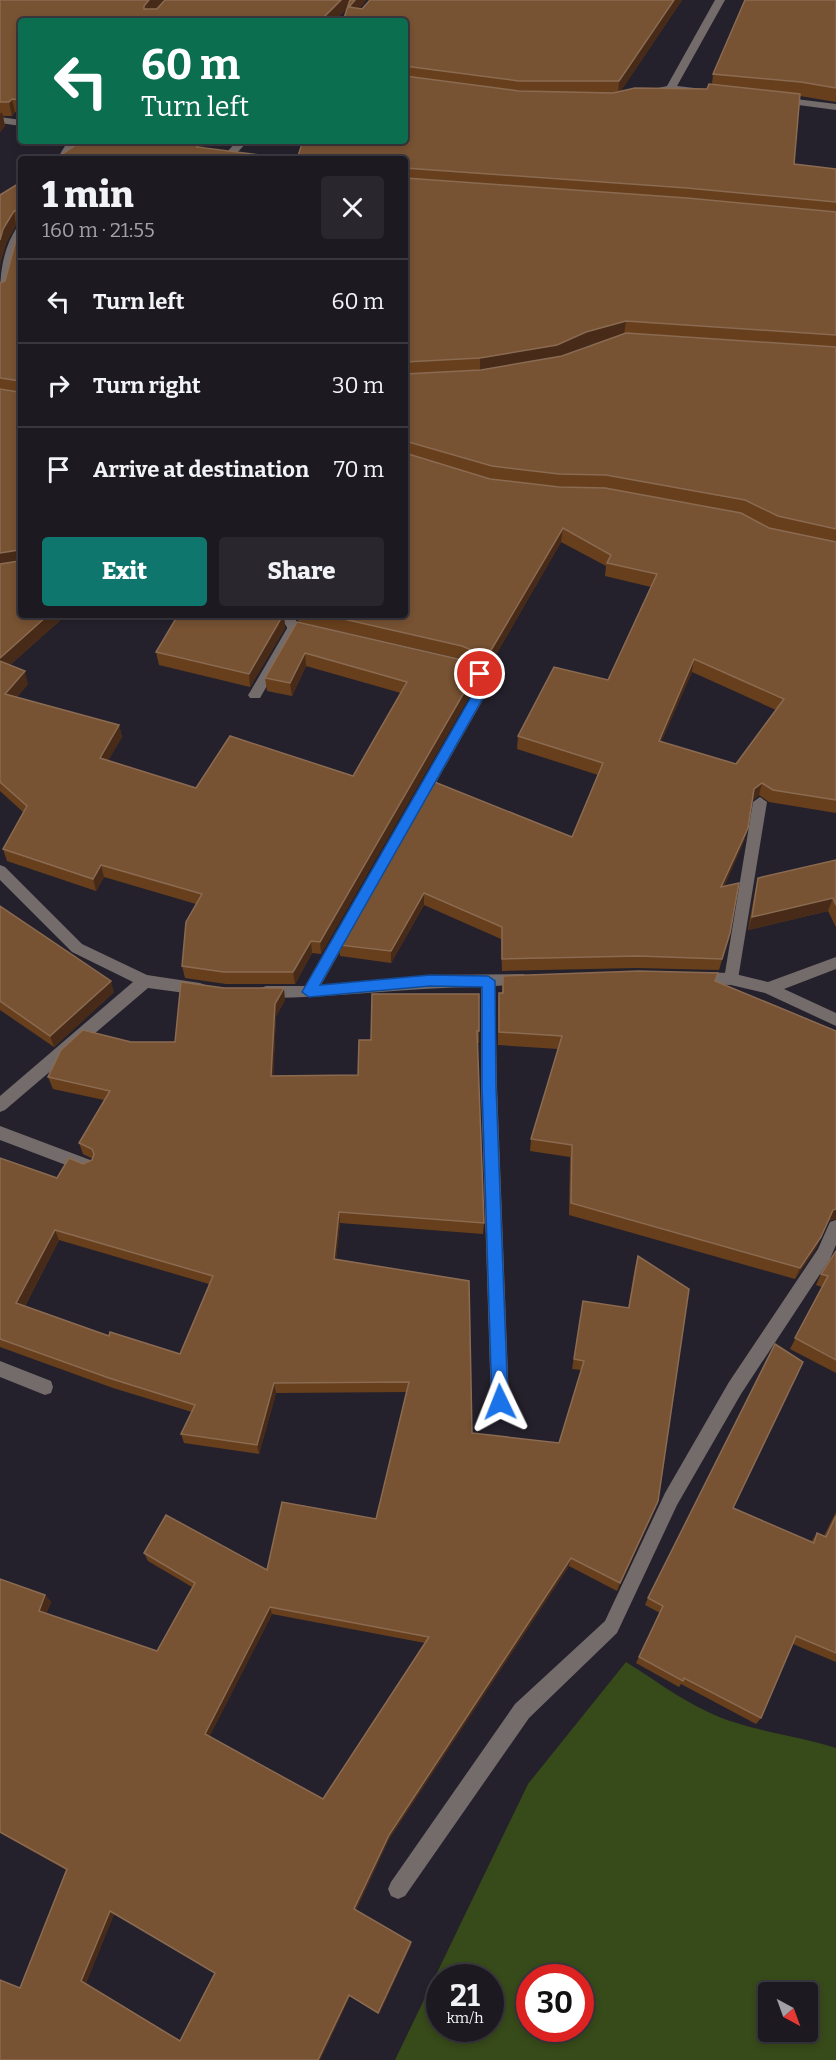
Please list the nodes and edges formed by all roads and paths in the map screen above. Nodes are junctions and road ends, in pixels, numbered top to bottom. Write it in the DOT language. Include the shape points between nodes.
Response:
graph roads {
  1 [pos="720,0"];
  2 [pos="671,88"];
  3 [pos="716,92"];
  4 [pos="641,94"];
  5 [pos="771,99"];
  6 [pos="836,107"];
  7 [pos="0,120"];
  8 [pos="18,123"];
  9 [pos="238,144"];
  10 [pos="244,156"];
  11 [pos="18,234"];
  12 [pos="0,294"];
  13 [pos="288,618"];
  14 [pos="294,628"];
  15 [pos="326,634"];
  16 [pos="438,661"];
  17 [pos="255,695"];
  18 [pos="760,802"];
  19 [pos="0,871"];
  20 [pos="836,963"];
  21 [pos="684,977"];
  22 [pos="731,979"];
  23 [pos="534,980"];
  24 [pos="145,981"];
  25 [pos="488,981"];
  26 [pos="768,988"];
  27 [pos="215,991"];
  28 [pos="250,992"];
  29 [pos="309,992"];
  30 [pos="836,1020"];
  31 [pos="0,1106"];
  32 [pos="0,1133"];
  33 [pos="88,1166"];
  34 [pos="836,1227"];
  35 [pos="0,1369"];
  36 [pos="45,1387"];
  37 [pos="500,1402"];
  38 [pos="398,1889"];
  1 -- 2 [label="street"];
  2 -- 3 [label="street"];
  2 -- 4 [label="street"];
  5 -- 6 [label="street"];
  7 -- 8 [label="street"];
  9 -- 10 [label="street" via="227,151"];
  11 -- 12 [label="street"];
  13 -- 14 [label="street"];
  14 -- 15 [label="street"];
  14 -- 17 [label="street"];
  16 -- 29 [label="street" via="480,674 484,679 477,698"];
  18 -- 22 [label="street"];
  19 -- 24 [label="street" via="77,948"];
  20 -- 26 [label="street"];
  21 -- 22 [label="street"];
  22 -- 26 [label="street"];
  23 -- 25 [label="street"];
  24 -- 27 [label="street"];
  24 -- 31 [label="street"];
  25 -- 29 [label="street" via="430,981"];
  25 -- 37 [label="street"];
  26 -- 30 [label="street"];
  28 -- 29 [label="street"];
  32 -- 33 [label="street"];
  34 -- 38 [label="street" via="824,1254 735,1388 671,1499 611,1627 522,1711"];
  35 -- 36 [label="street"];
}
